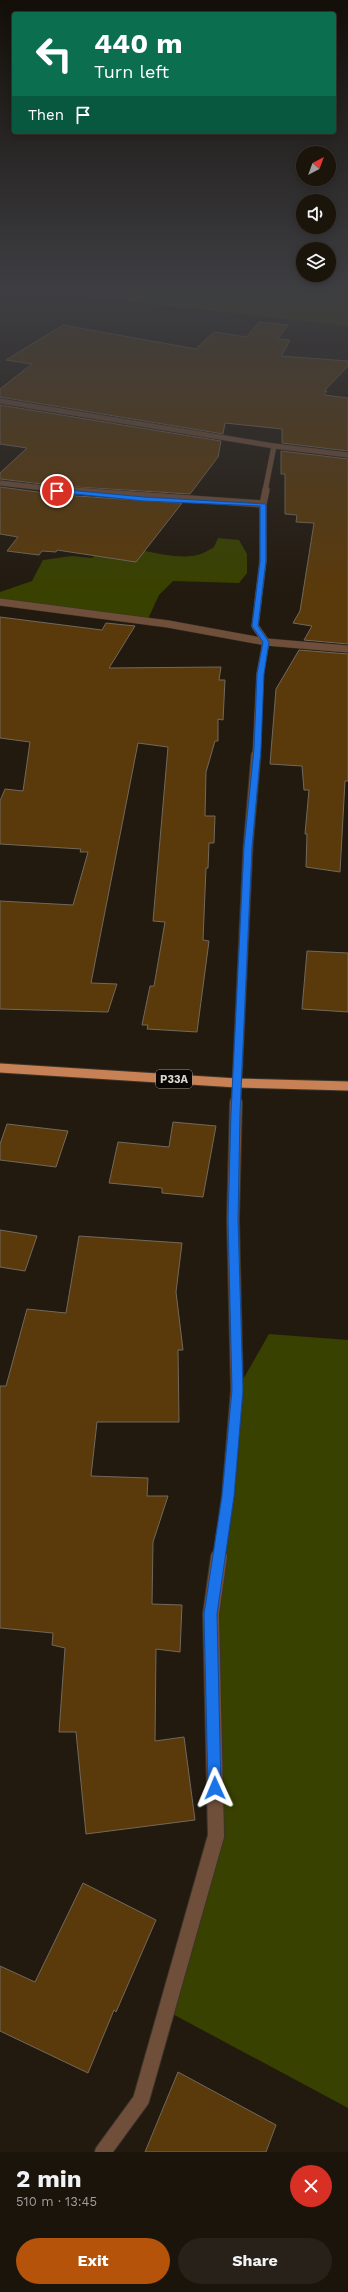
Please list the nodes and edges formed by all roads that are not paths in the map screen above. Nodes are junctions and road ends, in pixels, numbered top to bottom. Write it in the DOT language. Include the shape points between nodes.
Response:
graph roads {
  1 [pos="0,401"];
  2 [pos="274,446"];
  3 [pos="348,455"];
  4 [pos="0,483"];
  5 [pos="263,504"];
  6 [pos="0,602"];
  7 [pos="266,642"];
  8 [pos="348,649"];
  9 [pos="0,1068"];
  10 [pos="237,1083"];
  11 [pos="348,1086"];
  12 [pos="103,2152"];
  1 -- 2 [label="street"];
  2 -- 3 [label="street"];
  2 -- 5 [label="street"];
  4 -- 5 [label="street" via="144,499"];
  5 -- 7 [label="street" via="263,561 255,626"];
  6 -- 7 [label="street" via="168,624"];
  7 -- 8 [label="street"];
  7 -- 10 [label="street" via="260,674 257,749 248,847"];
  9 -- 10 [label="main road, P33A"];
  10 -- 11 [label="main road, P33A"];
  10 -- 12 [label="street" via="233,1219 237,1390 228,1496 211,1614 216,1836 141,2100"];
}
